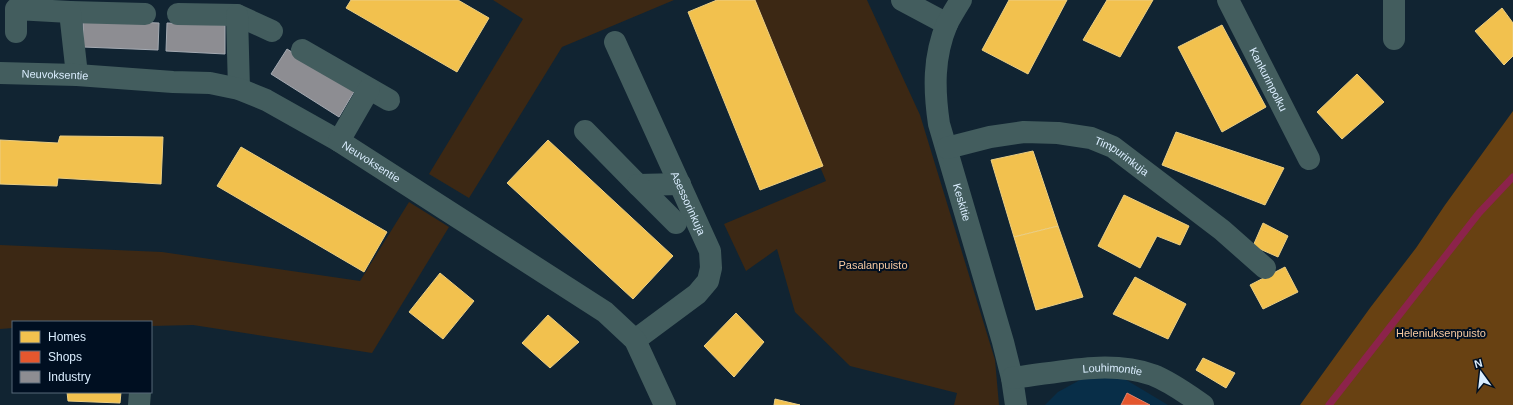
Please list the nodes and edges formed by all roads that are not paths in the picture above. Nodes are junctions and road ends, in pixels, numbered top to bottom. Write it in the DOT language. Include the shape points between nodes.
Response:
graph roads {
  1 [pos="902,0"];
  2 [pos="961,0"];
  3 [pos="1228,0"];
  4 [pos="1394,0"];
  5 [pos="70,12"];
  6 [pos="145,14"];
  7 [pos="178,14"];
  8 [pos="237,15"];
  9 [pos="947,24"];
  10 [pos="272,31"];
  11 [pos="16,32"];
  12 [pos="1394,39"];
  13 [pos="614,42"];
  14 [pos="302,50"];
  15 [pos="0,73"];
  16 [pos="77,75"];
  17 [pos="239,89"];
  18 [pos="369,89"];
  19 [pos="389,100"];
  20 [pos="584,131"];
  21 [pos="339,141"];
  22 [pos="947,148"];
  23 [pos="1309,159"];
  24 [pos="680,184"];
  25 [pos="638,186"];
  26 [pos="676,223"];
  27 [pos="1265,268"];
  28 [pos="635,340"];
  29 [pos="1012,378"];
  30 [pos="140,393"];
  31 [pos="139,405"];
  32 [pos="664,405"];
  33 [pos="1016,405"];
  34 [pos="1203,405"];
  1 -- 9 [label="street"];
  2 -- 9 [label="street, Keskitie"];
  3 -- 23 [label="street, Kankurinpolku"];
  4 -- 12 [label="street"];
  5 -- 6 [label="street"];
  5 -- 11 [label="street" via="16,9"];
  5 -- 16 [label="street"];
  7 -- 8 [label="street"];
  8 -- 10 [label="street"];
  8 -- 17 [label="street"];
  9 -- 22 [label="street, Keskitie" via="938,50 935,97 939,124"];
  13 -- 24 [label="street, Asessorinkuja"];
  14 -- 18 [label="street"];
  15 -- 16 [label="street, Neuvoksentie"];
  16 -- 17 [label="street, Neuvoksentie" via="210,83"];
  17 -- 21 [label="street, Neuvoksentie" via="266,100"];
  18 -- 19 [label="street"];
  18 -- 21 [label="street"];
  20 -- 25 [label="street"];
  21 -- 28 [label="street, Neuvoksentie" via="605,312"];
  22 -- 27 [label="street, Timpurinkuja" via="990,137 1024,132 1058,133 1091,138 1113,147 1222,230"];
  22 -- 29 [label="street, Keskitie"];
  24 -- 25 [label="street"];
  24 -- 28 [label="street, Asessorinkuja" via="710,251 711,268 708,281 697,294"];
  25 -- 26 [label="street"];
  28 -- 32 [label="street, Neuvoksentie"];
  29 -- 33 [label="street, Keskitie"];
  29 -- 34 [label="street, Louhimontie" via="1097,368 1124,368 1154,375"];
  30 -- 31 [label="street"];
}
